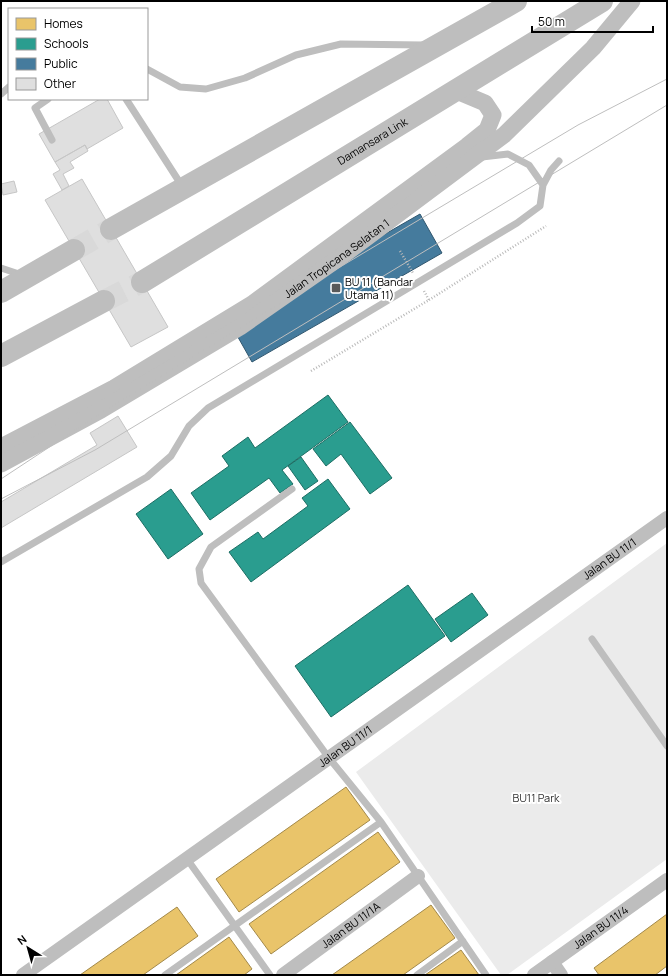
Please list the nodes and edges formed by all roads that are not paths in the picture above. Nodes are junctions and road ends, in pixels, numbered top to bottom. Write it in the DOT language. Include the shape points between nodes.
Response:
graph roads {
  1 [pos="516,1"];
  2 [pos="602,1"];
  3 [pos="632,1"];
  4 [pos="438,45"];
  5 [pos="148,70"];
  6 [pos="454,90"];
  7 [pos="47,100"];
  8 [pos="127,100"];
  9 [pos="52,140"];
  10 [pos="473,158"];
  11 [pos="559,161"];
  12 [pos="543,185"];
  13 [pos="183,188"];
  14 [pos="111,229"];
  15 [pos="74,250"];
  16 [pos="1,268"];
  17 [pos="26,277"];
  18 [pos="142,282"];
  19 [pos="1,292"];
  20 [pos="104,301"];
  21 [pos="1,356"];
  22 [pos="1,447"];
  23 [pos="1,464"];
  24 [pos="292,490"];
  25 [pos="667,518"];
  26 [pos="1,562"];
  27 [pos="592,639"];
  28 [pos="667,746"];
  29 [pos="329,758"];
  30 [pos="381,822"];
  31 [pos="187,858"];
  32 [pos="418,876"];
  33 [pos="667,880"];
  34 [pos="234,924"];
  35 [pos="463,941"];
  36 [pos="552,962"];
  37 [pos="23,975"];
  38 [pos="164,975"];
  39 [pos="270,975"];
  40 [pos="283,975"];
  41 [pos="417,975"];
  42 [pos="486,975"];
  43 [pos="534,975"];
  44 [pos="561,975"];
  1 -- 4 [label="highway"];
  2 -- 6 [label="highway, Damansara Link"];
  3 -- 10 [label="street, Jalan Tropicana Selatan 1" via="582,58 504,135"];
  4 -- 5 [label="lane" via="341,44 296,55 245,78 206,88 180,88"];
  4 -- 13 [label="highway"];
  6 -- 18 [label="highway, Damansara Link"];
  6 -- 22 [label="street, Jalan Tropicana Selatan 1" via="485,103 493,115 487,130 467,146 252,304 114,388"];
  7 -- 9 [label="lane" via="35,108"];
  8 -- 13 [label="lane"];
  10 -- 12 [label="lane" via="508,154 529,165"];
  10 -- 23 [label="street, Jalan Tropicana Selatan 1" via="346,254 240,327 102,410"];
  11 -- 12 [label="lane" via="550,170"];
  12 -- 26 [label="lane" via="540,206 517,223 208,408 188,426 171,456 147,477"];
  13 -- 14 [label="highway"];
  15 -- 17 [label="highway"];
  16 -- 17 [label="lane"];
  17 -- 19 [label="highway"];
  20 -- 21 [label="highway"];
  24 -- 29 [label="lane" via="211,547 199,569 200,583"];
  25 -- 29 [label="street, Jalan BU 11/1"];
  27 -- 28 [label="lane"];
  29 -- 30 [label="lane"];
  29 -- 31 [label="street, Jalan BU 11/1"];
  30 -- 32 [label="lane"];
  30 -- 34 [label="lane"];
  31 -- 34 [label="lane"];
  31 -- 37 [label="street, Jalan BU 11/1"];
  32 -- 35 [label="lane"];
  32 -- 40 [label="street, Jalan BU 11/1A"];
  33 -- 36 [label="street, Jalan BU 11/4"];
  34 -- 38 [label="lane"];
  34 -- 39 [label="lane"];
  35 -- 41 [label="lane"];
  35 -- 42 [label="lane"];
  36 -- 43 [label="street, Jalan BU 11/4"];
  36 -- 44 [label="street"];
}
